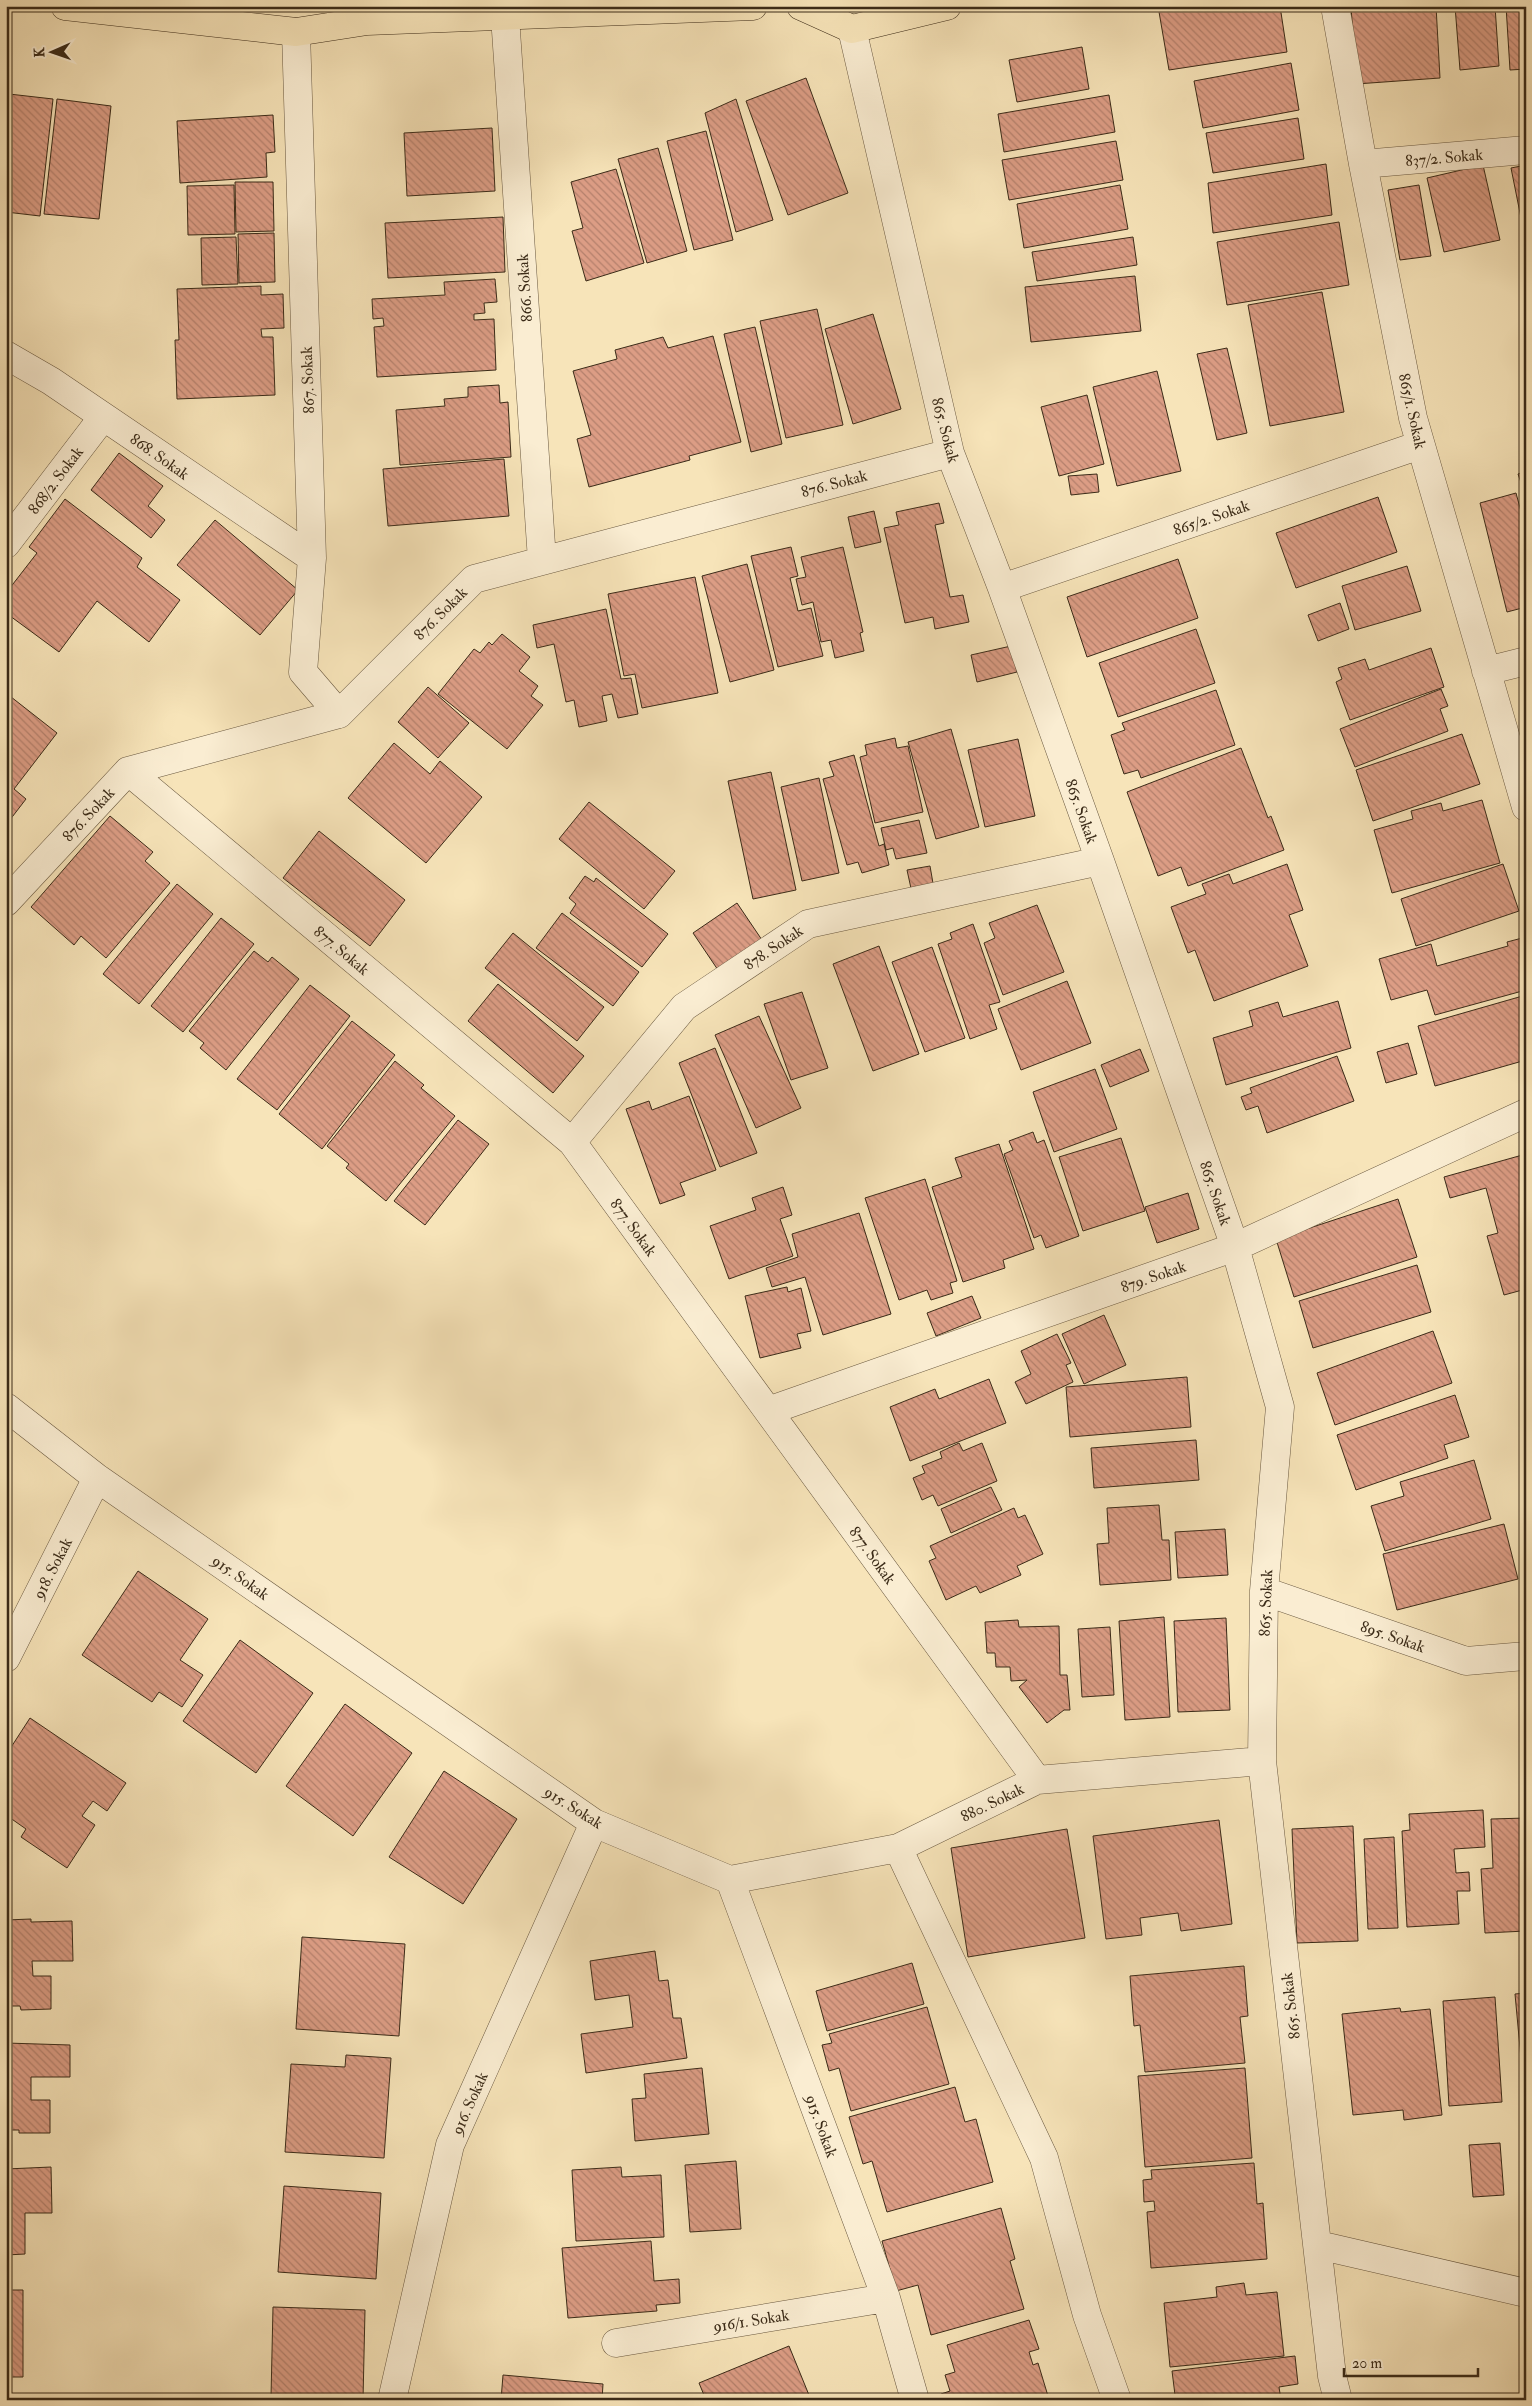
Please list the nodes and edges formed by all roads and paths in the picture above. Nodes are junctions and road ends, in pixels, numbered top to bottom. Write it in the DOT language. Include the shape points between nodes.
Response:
graph roads {
  1 [pos="64,6"];
  2 [pos="753,6"];
  3 [pos="801,6"];
  4 [pos="947,6"];
  5 [pos="1336,6"];
  6 [pos="367,13"];
  7 [pos="505,16"];
  8 [pos="852,29"];
  9 [pos="296,32"];
  10 [pos="1526,150"];
  11 [pos="1363,164"];
  12 [pos="6,355"];
  13 [pos="103,417"];
  14 [pos="1420,445"];
  15 [pos="950,453"];
  16 [pos="6,544"];
  17 [pos="312,558"];
  18 [pos="542,560"];
  19 [pos="1002,588"];
  20 [pos="1526,662"];
  21 [pos="1486,671"];
  22 [pos="340,714"];
  23 [pos="128,772"];
  24 [pos="1526,807"];
  25 [pos="1100,861"];
  26 [pos="6,902"];
  27 [pos="1526,1113"];
  28 [pos="572,1142"];
  29 [pos="1235,1247"];
  30 [pos="6,1408"];
  31 [pos="768,1411"];
  32 [pos="97,1478"];
  33 [pos="1264,1591"];
  34 [pos="1526,1656"];
  35 [pos="6,1658"];
  36 [pos="1262,1761"];
  37 [pos="1037,1780"];
  38 [pos="594,1822"];
  39 [pos="898,1848"];
  40 [pos="730,1880"];
  41 [pos="1318,2245"];
  42 [pos="1526,2293"];
  43 [pos="886,2298"];
  44 [pos="616,2343"];
  45 [pos="392,2400"];
  46 [pos="916,2400"];
  47 [pos="1117,2400"];
  48 [pos="1338,2400"];
  1 -- 9 [label="main road"];
  2 -- 7 [label="main road"];
  3 -- 8 [label="main road"];
  4 -- 8 [label="main road"];
  5 -- 11 [label="street, 865/1. Sokak"];
  6 -- 7 [label="main road"];
  6 -- 9 [label="main road"];
  7 -- 18 [label="street, 866. Sokak"];
  8 -- 15 [label="street, 865. Sokak"];
  9 -- 17 [label="street, 867. Sokak"];
  10 -- 11 [label="street, 837/2. Sokak"];
  11 -- 14 [label="street, 865/1. Sokak"];
  12 -- 13 [label="street, 868. Sokak"];
  13 -- 16 [label="street, 868/2. Sokak"];
  13 -- 17 [label="street, 868. Sokak"];
  14 -- 19 [label="street, 865/2. Sokak"];
  14 -- 21 [label="street, 865/1. Sokak"];
  15 -- 18 [label="street, 876. Sokak"];
  15 -- 19 [label="street, 865. Sokak"];
  17 -- 22 [label="street, 867. Sokak" via="303,672"];
  18 -- 22 [label="street, 876. Sokak" via="474,579"];
  19 -- 25 [label="street, 865. Sokak"];
  20 -- 21 [label="street"];
  21 -- 24 [label="street, 865/1. Sokak"];
  22 -- 23 [label="street, 876. Sokak"];
  23 -- 26 [label="street, 876. Sokak"];
  23 -- 28 [label="street, 877. Sokak"];
  25 -- 28 [label="street, 878. Sokak" via="808,924 684,1007"];
  25 -- 29 [label="street, 865. Sokak"];
  27 -- 29 [label="street, 879. Sokak"];
  28 -- 31 [label="street, 877. Sokak"];
  29 -- 31 [label="street, 879. Sokak"];
  29 -- 33 [label="street, 865. Sokak" via="1280,1406"];
  30 -- 32 [label="street, 915. Sokak"];
  31 -- 37 [label="street, 877. Sokak"];
  32 -- 35 [label="street, 918. Sokak"];
  32 -- 38 [label="street, 915. Sokak"];
  33 -- 34 [label="street, 895. Sokak" via="1466,1661"];
  33 -- 36 [label="street, 865. Sokak"];
  36 -- 37 [label="street, 880. Sokak"];
  36 -- 41 [label="street, 865. Sokak"];
  37 -- 39 [label="street, 880. Sokak"];
  38 -- 40 [label="street, 915. Sokak"];
  38 -- 45 [label="street, 916. Sokak" via="450,2145"];
  39 -- 40 [label="street, 880. Sokak"];
  39 -- 47 [label="street" via="1044,2158 1086,2315"];
  40 -- 43 [label="street, 915. Sokak"];
  41 -- 42 [label="street"];
  41 -- 48 [label="street, 865. Sokak" via="1332,2376"];
  43 -- 44 [label="street, 916/1. Sokak"];
  43 -- 46 [label="street, 915. Sokak"];
}
